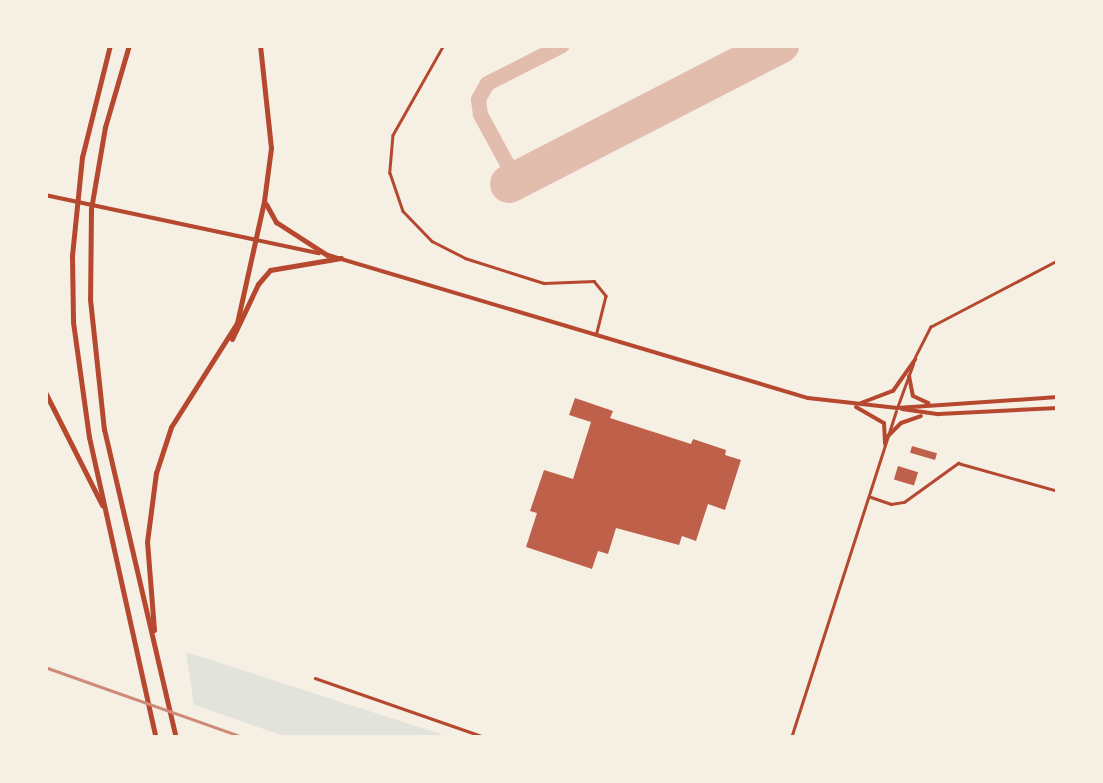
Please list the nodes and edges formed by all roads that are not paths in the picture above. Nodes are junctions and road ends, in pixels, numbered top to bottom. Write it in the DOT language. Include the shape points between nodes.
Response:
graph roads {
  1 [pos="110,45"];
  2 [pos="129,45"];
  3 [pos="260,45"];
  4 [pos="444,45"];
  5 [pos="45,194"];
  6 [pos="264,201"];
  7 [pos="258,238"];
  8 [pos="327,255"];
  9 [pos="342,258"];
  10 [pos="1058,260"];
  11 [pos="597,334"];
  12 [pos="226,345"];
  13 [pos="915,359"];
  14 [pos="910,376"];
  15 [pos="45,392"];
  16 [pos="1058,397"];
  17 [pos="855,404"];
  18 [pos="932,405"];
  19 [pos="897,408"];
  20 [pos="1058,408"];
  21 [pos="925,414"];
  22 [pos="888,436"];
  23 [pos="886,444"];
  24 [pos="1058,491"];
  25 [pos="869,497"];
  26 [pos="107,516"];
  27 [pos="157,654"];
  28 [pos="314,678"];
  29 [pos="155,737"];
  30 [pos="176,738"];
  31 [pos="488,738"];
  32 [pos="791,738"];
  1 -- 26 [label="highway" via="82,157 72,256 78,378"];
  2 -- 27 [label="highway" via="97,173 90,299 104,429"];
  3 -- 6 [label="highway" via="270,148"];
  4 -- 11 [label="street" via="393,134 390,173 403,211 432,242 466,258 544,283 594,280 606,296"];
  5 -- 7 [label="main road"];
  6 -- 7 [label="highway"];
  6 -- 8 [label="highway" via="276,222"];
  7 -- 8 [label="main road"];
  7 -- 12 [label="highway" via="246,299"];
  8 -- 9 [label="main road"];
  9 -- 11 [label="main road"];
  9 -- 12 [label="highway" via="270,270"];
  10 -- 13 [label="street" via="930,327"];
  11 -- 17 [label="main road" via="779,392"];
  12 -- 27 [label="highway" via="172,427 156,473 146,562"];
  13 -- 14 [label="street"];
  13 -- 17 [label="main road" via="893,391"];
  14 -- 18 [label="main road" via="913,396"];
  14 -- 19 [label="street"];
  15 -- 26 [label="highway"];
  16 -- 18 [label="main road"];
  17 -- 19 [label="main road"];
  17 -- 23 [label="main road" via="884,423"];
  18 -- 19 [label="main road"];
  19 -- 21 [label="main road"];
  19 -- 22 [label="street"];
  20 -- 21 [label="main road"];
  21 -- 22 [label="main road" via="900,423"];
  22 -- 23 [label="street"];
  23 -- 25 [label="street"];
  24 -- 25 [label="street" via="958,463 904,502"];
  25 -- 32 [label="street"];
  26 -- 29 [label="highway"];
  27 -- 30 [label="highway"];
  28 -- 31 [label="street"];
}
